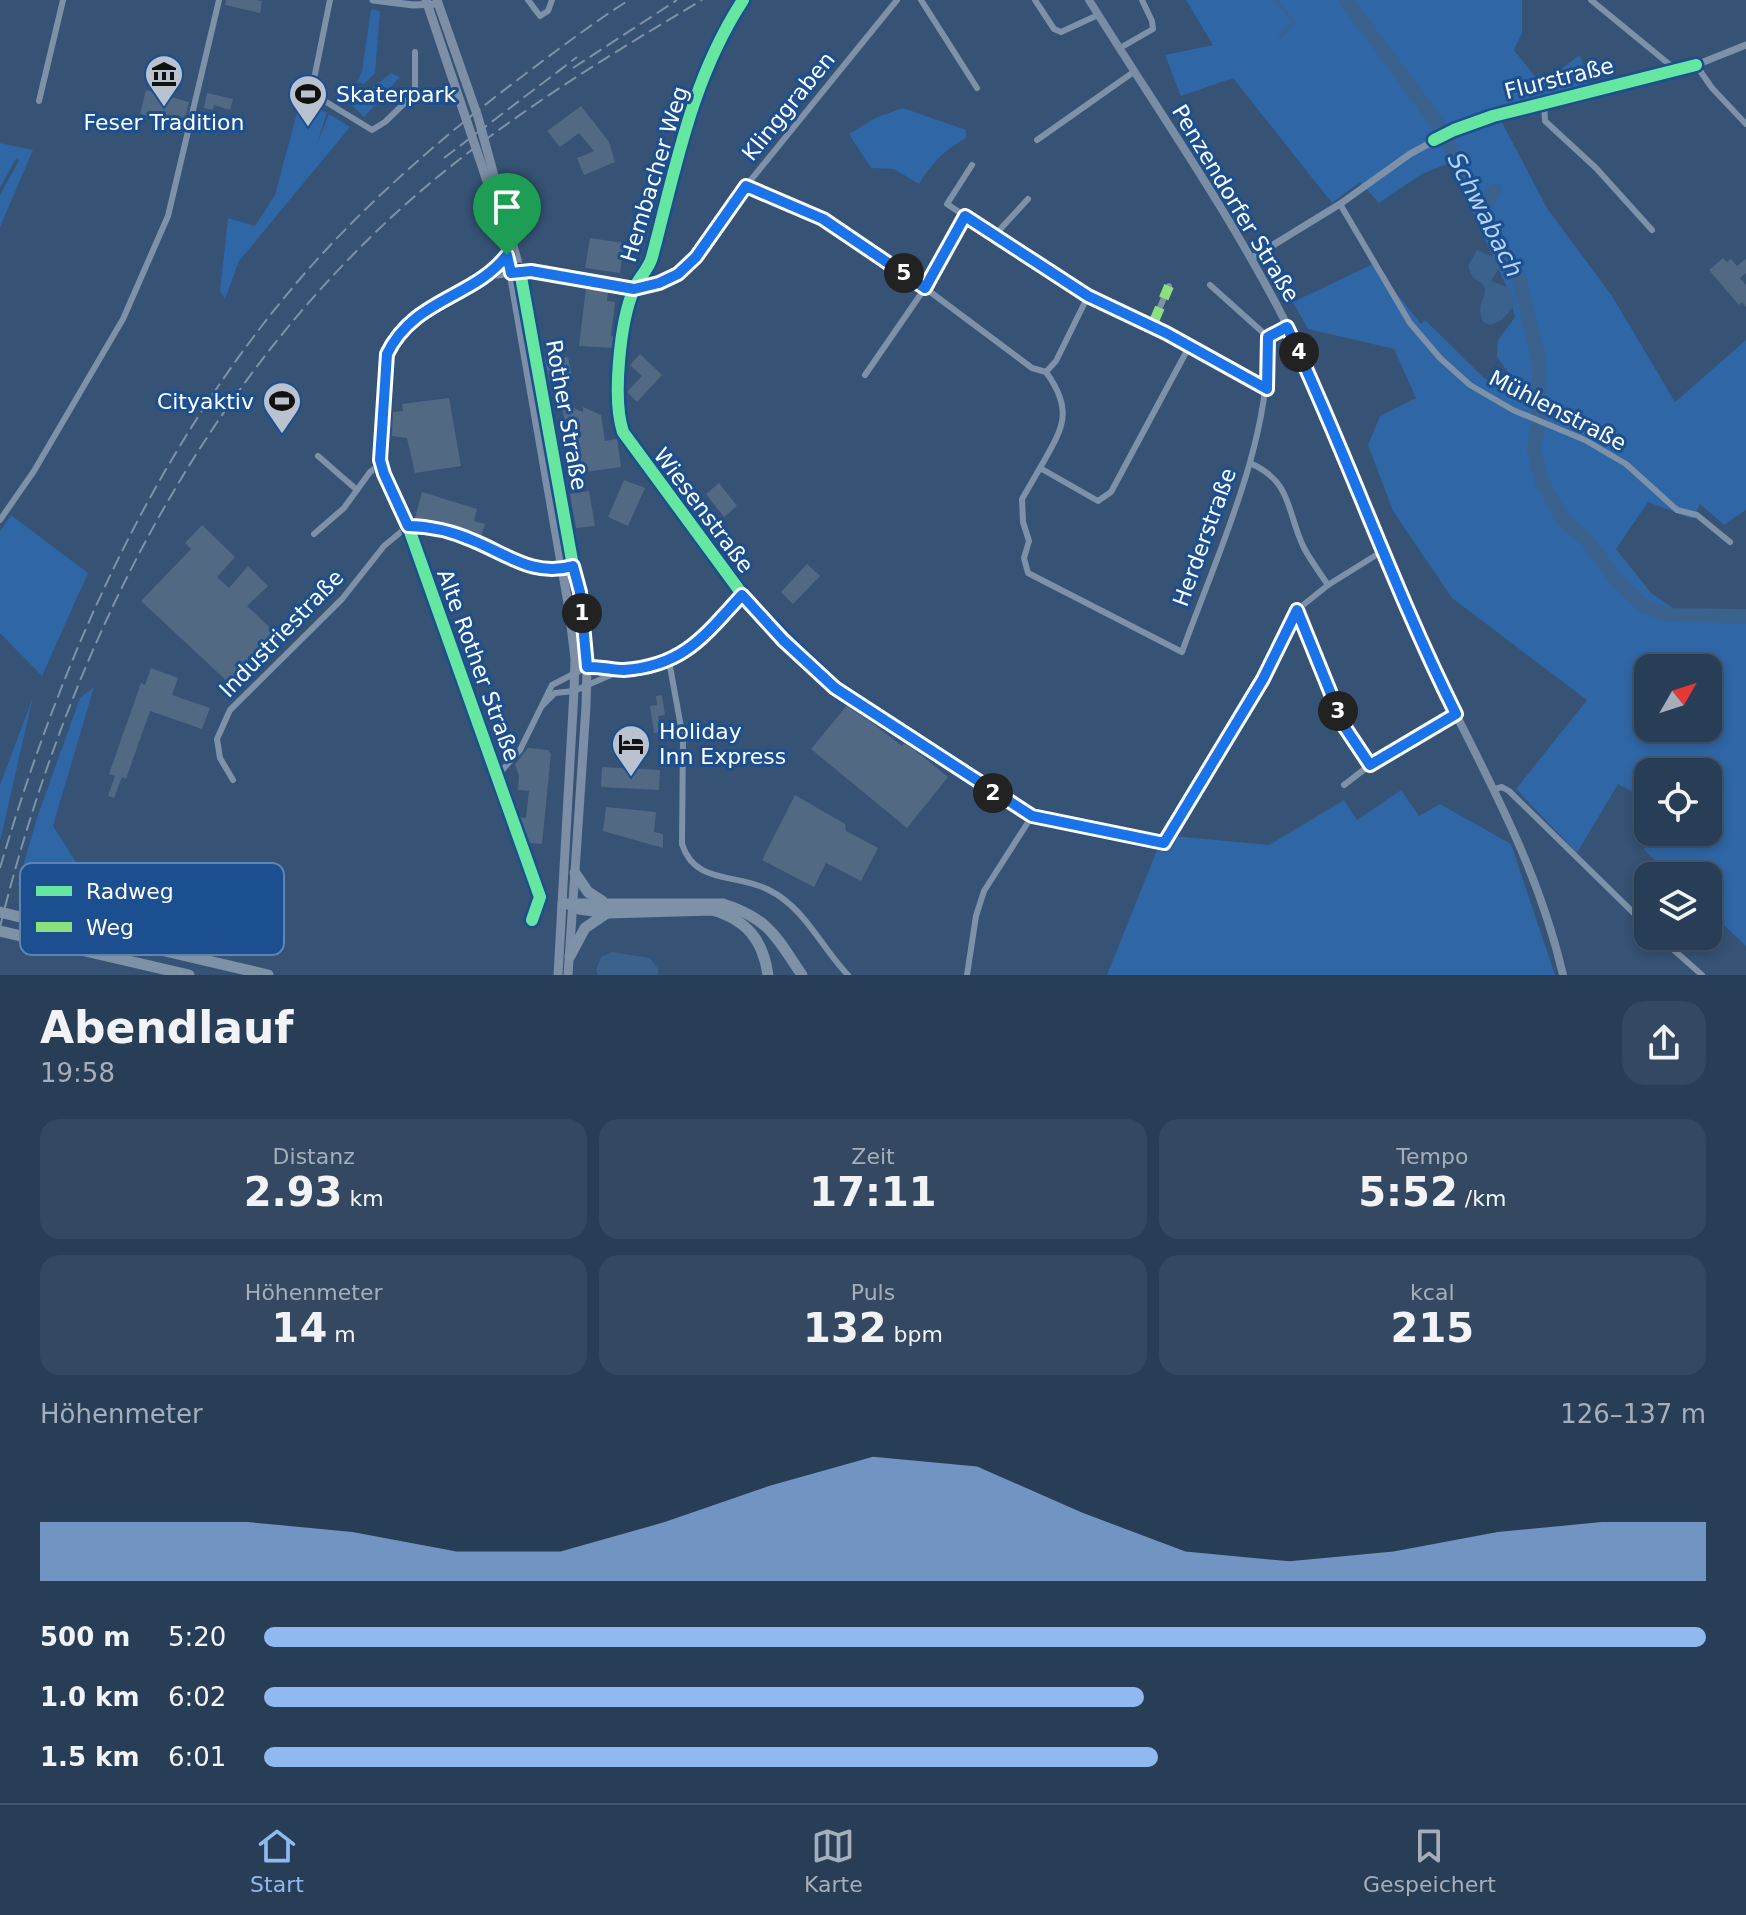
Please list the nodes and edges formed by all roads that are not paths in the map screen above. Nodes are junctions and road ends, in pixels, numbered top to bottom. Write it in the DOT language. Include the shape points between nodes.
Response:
graph roads {
  1 [pos="63,0"];
  2 [pos="219,0"];
  3 [pos="330,0"];
  4 [pos="373,0"];
  5 [pos="528,0"];
  6 [pos="552,0"];
  7 [pos="743,0"];
  8 [pos="897,0"];
  9 [pos="921,0"];
  10 [pos="1035,0"];
  11 [pos="1089,0"];
  12 [pos="1142,0"];
  13 [pos="1591,0"];
  14 [pos="426,2"];
  15 [pos="437,2"];
  16 [pos="1098,15"];
  17 [pos="1746,45"];
  18 [pos="1120,48"];
  19 [pos="415,52"];
  20 [pos="1696,65"];
  21 [pos="1675,69"];
  22 [pos="1135,71"];
  23 [pos="977,88"];
  24 [pos="39,101"];
  25 [pos="1544,102"];
  26 [pos="1746,124"];
  27 [pos="1037,140"];
  28 [pos="972,165"];
  29 [pos="746,186"];
  30 [pos="1028,199"];
  31 [pos="1340,204"];
  32 [pos="965,216"];
  33 [pos="1652,230"];
  34 [pos="993,237"];
  35 [pos="507,255"];
  36 [pos="1252,258"];
  37 [pos="516,272"];
  38 [pos="481,278"];
  39 [pos="1210,285"];
  40 [pos="1169,286"];
  41 [pos="925,288"];
  42 [pos="634,289"];
  43 [pos="1088,296"];
  44 [pos="1152,326"];
  45 [pos="1287,327"];
  46 [pos="1268,337"];
  47 [pos="1190,345"];
  48 [pos="1046,372"];
  49 [pos="865,375"];
  50 [pos="1267,389"];
  51 [pos="318,456"];
  52 [pos="1250,463"];
  53 [pos="381,464"];
  54 [pos="1040,468"];
  55 [pos="357,490"];
  56 [pos="0,520"];
  57 [pos="408,526"];
  58 [pos="314,534"];
  59 [pos="1730,542"];
  60 [pos="1381,552"];
  61 [pos="573,566"];
  62 [pos="562,569"];
  63 [pos="1328,585"];
  64 [pos="742,595"];
  65 [pos="1297,610"];
  66 [pos="669,661"];
  67 [pos="587,667"];
  68 [pos="622,670"];
  69 [pos="574,674"];
  70 [pos="586,684"];
  71 [pos="574,691"];
  72 [pos="542,706"];
  73 [pos="1456,714"];
  74 [pos="1370,765"];
  75 [pos="497,776"];
  76 [pos="233,780"];
  77 [pos="1344,785"];
  78 [pos="1495,789"];
  79 [pos="1032,816"];
  80 [pos="575,873"];
  81 [pos="571,905"];
  82 [pos="607,908"];
  83 [pos="0,912"];
  84 [pos="1634,915"];
  85 [pos="20,917"];
  86 [pos="532,920"];
  87 [pos="0,931"];
  88 [pos="20,936"];
  89 [pos="1674,950"];
  90 [pos="102,955"];
  91 [pos="182,955"];
  92 [pos="570,956"];
  93 [pos="189,975"];
  94 [pos="268,975"];
  95 [pos="558,975"];
  96 [pos="568,975"];
  97 [pos="768,975"];
  98 [pos="802,975"];
  99 [pos="848,975"];
  100 [pos="967,975"];
  101 [pos="1563,975"];
  102 [pos="1702,975"];
  1 -- 24 [label="street"];
  2 -- 56 [label="street" via="168,216 123,319"];
  3 -- 19 [label="street" via="313,84 323,100 372,130 415,93"];
  4 -- 14 [label="street"];
  5 -- 6 [label="street" via="540,16"];
  7 -- 42 [label="street, Hembacher Weg" via="725,27 686,120 651,262"];
  8 -- 29 [label="street, Klinggraben"];
  9 -- 23 [label="street"];
  10 -- 16 [label="street" via="1061,32"];
  11 -- 16 [label="main road, Penzendorfer Straße"];
  12 -- 18 [label="street" via="1153,29"];
  13 -- 21 [label="street"];
  14 -- 15 [label="street"];
  14 -- 35 [label="main road, Rother Straße"];
  15 -- 37 [label="main road, Rother Straße" via="478,117"];
  16 -- 18 [label="main road, Penzendorfer Straße"];
  17 -- 20 [label="street, Flurstraße"];
  18 -- 22 [label="main road, Penzendorfer Straße"];
  20 -- 21 [label="street, Flurstraße"];
  20 -- 26 [label="street"];
  21 -- 25 [label="street, Flurstraße"];
  22 -- 27 [label="street"];
  22 -- 36 [label="main road, Penzendorfer Straße"];
  25 -- 31 [label="street, Flurstraße" via="1454,130"];
  25 -- 33 [label="street" via="1545,121"];
  28 -- 32 [label="street" via="947,204"];
  29 -- 41 [label="street" via="823,219"];
  29 -- 42 [label="street, Klinggraben" via="678,274"];
  30 -- 34 [label="street"];
  31 -- 36 [label="street, Flurstraße"];
  31 -- 59 [label="street, Mühlenstraße" via="1410,323 1470,385 1626,464 1677,510 1697,515"];
  32 -- 34 [label="street"];
  32 -- 41 [label="street"];
  34 -- 43 [label="street"];
  35 -- 37 [label="main road, Rother Straße"];
  35 -- 38 [label="street, Alte Rother Straße"];
  36 -- 45 [label="main road, Penzendorfer Straße"];
  37 -- 38 [label="street, Alte Rother Straße"];
  37 -- 42 [label="street, Hembacher Weg"];
  37 -- 61 [label="main road, Rother Straße"];
  37 -- 62 [label="main road, Rother Straße"];
  38 -- 53 [label="street, Alte Rother Straße" via="420,315 394,340 387,354"];
  39 -- 46 [label="street"];
  40 -- 44 [label="street"];
  41 -- 48 [label="street" via="1032,368"];
  41 -- 49 [label="street"];
  42 -- 64 [label="street, Wiesenstraße" via="616,391 623,432"];
  43 -- 44 [label="street"];
  43 -- 48 [label="street"];
  44 -- 47 [label="street"];
  45 -- 46 [label="street"];
  45 -- 60 [label="main road, Penzendorfer Straße" via="1338,438"];
  46 -- 50 [label="street, Herderstraße"];
  47 -- 50 [label="street"];
  47 -- 54 [label="street" via="1111,492 1098,501"];
  48 -- 54 [label="street" via="1062,393 1062,429"];
  50 -- 52 [label="street, Herderstraße"];
  51 -- 55 [label="street"];
  52 -- 54 [label="street, Herderstraße" via="1182,652 1028,573 1022,499"];
  52 -- 63 [label="street" via="1277,480 1304,548"];
  53 -- 55 [label="street"];
  53 -- 57 [label="street, Alte Rother Straße"];
  55 -- 58 [label="street"];
  57 -- 62 [label="street" via="473,540 538,569"];
  57 -- 75 [label="street, Alte Rother Straße"];
  57 -- 76 [label="street, Industriestraße" via="230,710 217,739 220,758"];
  60 -- 63 [label="street"];
  60 -- 73 [label="main road, Penzendorfer Straße"];
  61 -- 62 [label="street"];
  61 -- 67 [label="main road, Rother Straße"];
  62 -- 69 [label="main road, Rother Straße"];
  63 -- 65 [label="street"];
  64 -- 66 [label="street" via="690,650"];
  64 -- 79 [label="street, Wiesenstraße" via="835,688"];
  65 -- 74 [label="street" via="1344,726"];
  65 -- 79 [label="street, Wiesenstraße" via="1263,679 1164,843"];
  66 -- 68 [label="street"];
  66 -- 99 [label="street" via="683,738 682,844 687,858 710,875 752,881 783,898"];
  67 -- 68 [label="street"];
  67 -- 69 [label="street, Alte Rother Straße"];
  67 -- 70 [label="main road, Rother Straße"];
  68 -- 70 [label="street, Alte Rother Straße"];
  69 -- 71 [label="main road, Rother Straße"];
  69 -- 72 [label="street, Alte Rother Straße" via="552,685"];
  70 -- 71 [label="street, Alte Rother Straße"];
  70 -- 80 [label="main road, Rother Straße"];
  71 -- 72 [label="street, Alte Rother Straße" via="555,693"];
  71 -- 81 [label="main road, Rother Straße"];
  72 -- 75 [label="street, Alte Rother Straße" via="520,750"];
  73 -- 74 [label="street"];
  73 -- 78 [label="main road, Penzendorfer Straße"];
  74 -- 77 [label="street"];
  75 -- 86 [label="street, Alte Rother Straße" via="540,897"];
  78 -- 84 [label="street" via="1509,791"];
  78 -- 101 [label="main road, Penzendorfer Straße" via="1539,891"];
  79 -- 100 [label="street" via="984,891"];
  80 -- 81 [label="main road, Rother Straße"];
  80 -- 82 [label="highway"];
  81 -- 82 [label="highway"];
  81 -- 92 [label="main road, Rother Straße"];
  81 -- 95 [label="main road, Rother Straße"];
  82 -- 92 [label="highway" via="585,928"];
  82 -- 97 [label="highway" via="727,914 756,937 765,952"];
  82 -- 98 [label="highway" via="694,901 744,910 766,923"];
  83 -- 85 [label="highway, bridge"];
  87 -- 88 [label="highway"];
  89 -- 102 [label="street"];
  90 -- 93 [label="highway"];
  91 -- 94 [label="highway, bridge"];
  92 -- 96 [label="main road, Rother Straße"];
}
